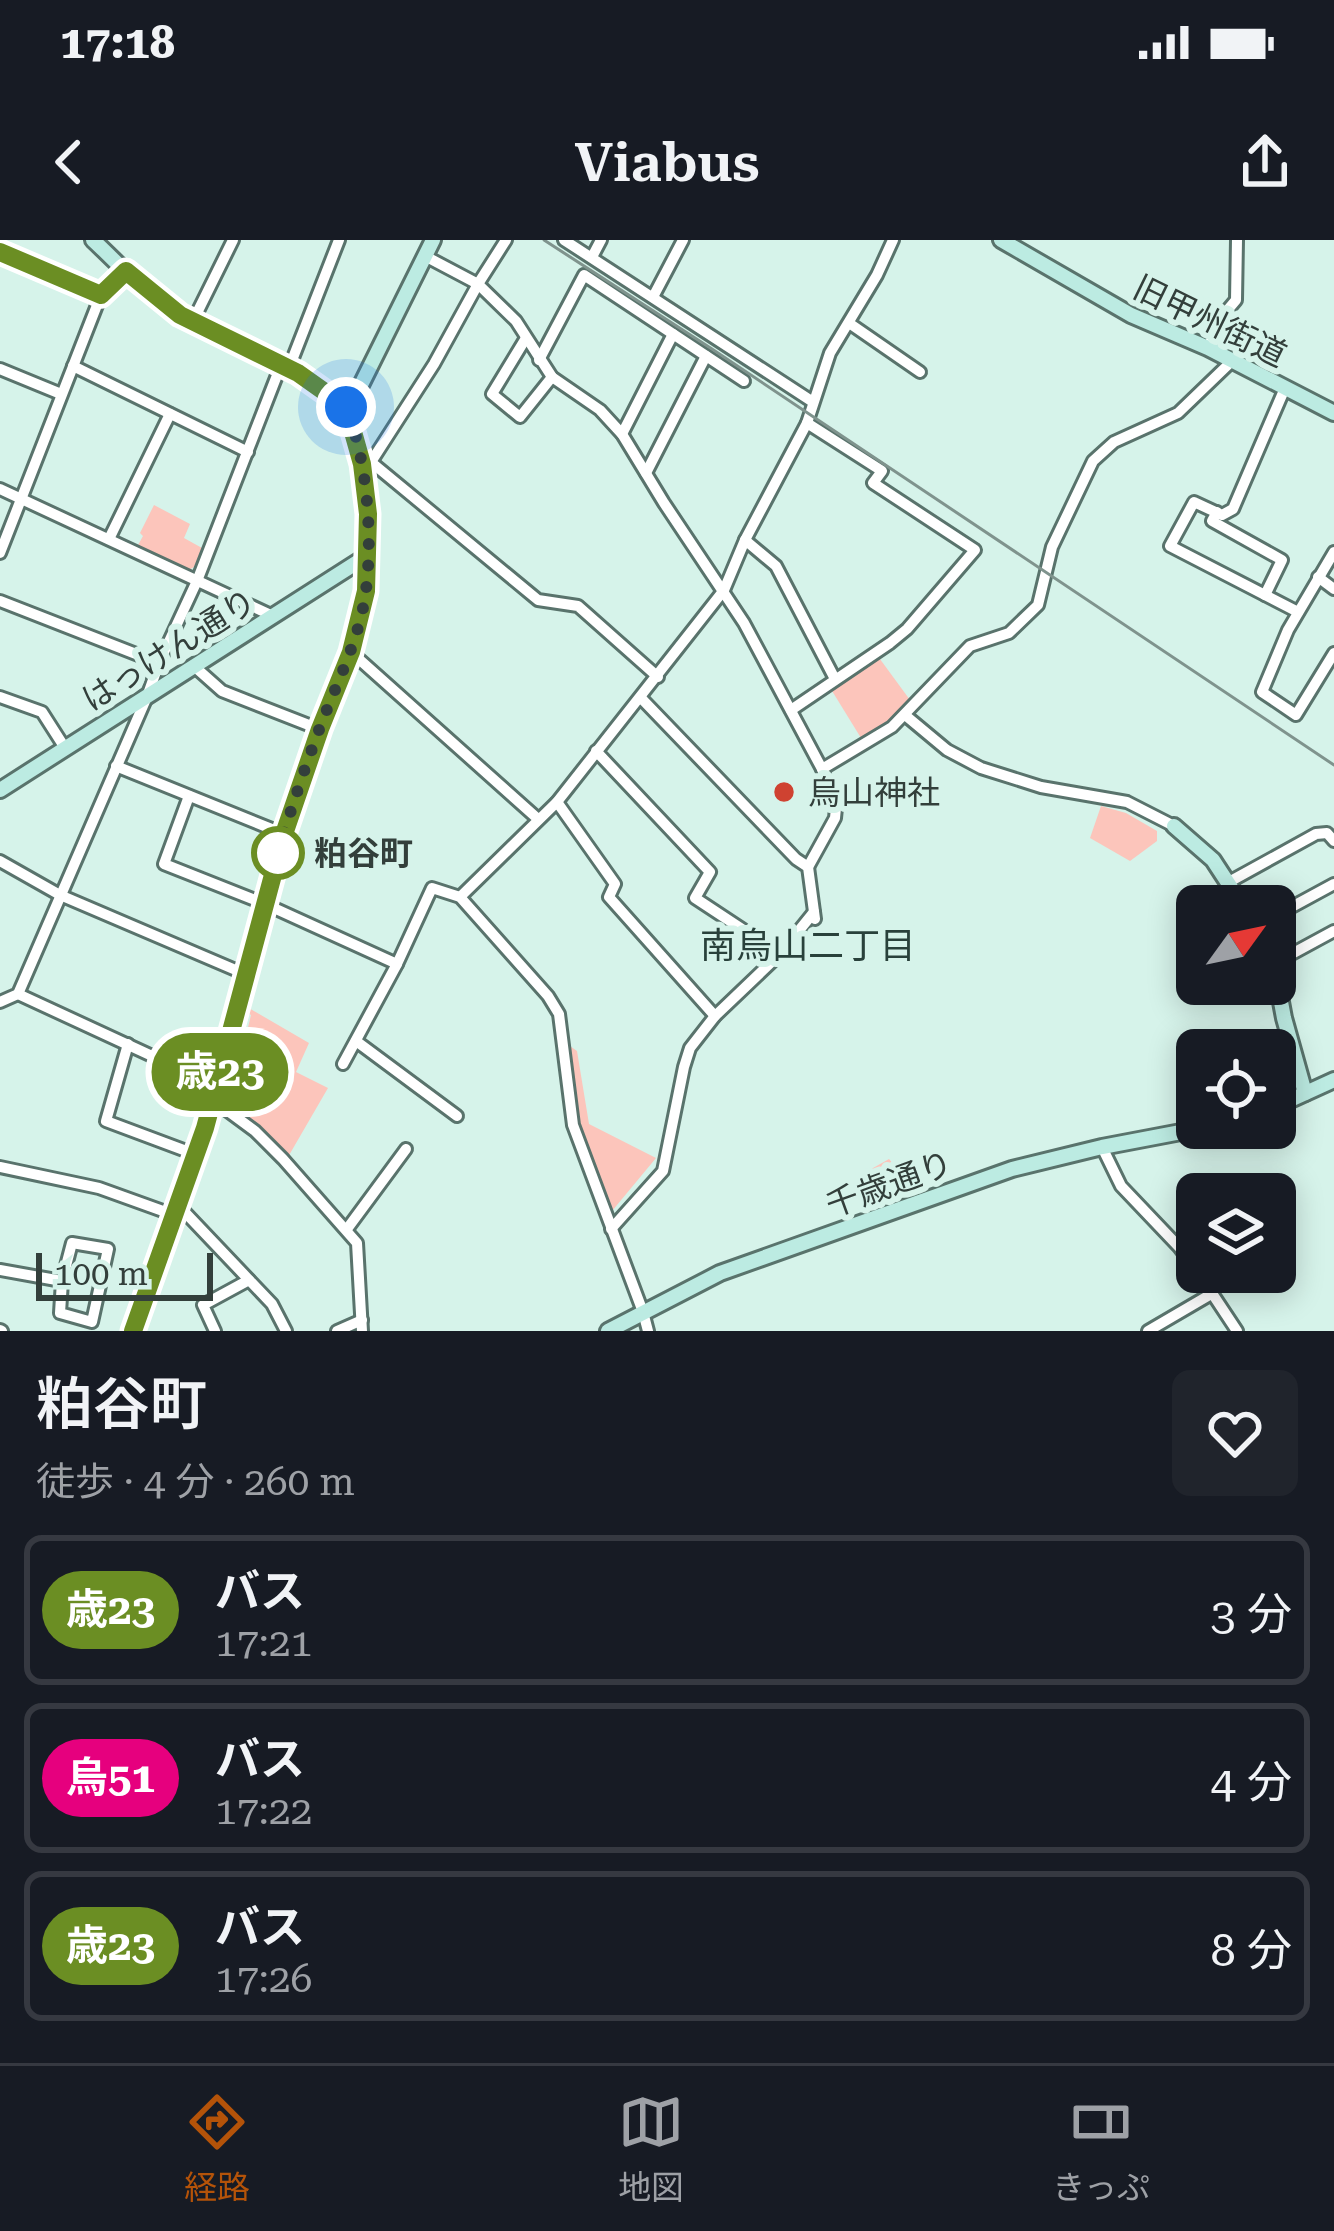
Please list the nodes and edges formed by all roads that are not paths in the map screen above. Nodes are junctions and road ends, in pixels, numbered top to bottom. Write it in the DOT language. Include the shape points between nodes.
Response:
graph roads {
  1 [pos="93,240"];
  2 [pos="233,240"];
  3 [pos="339,240"];
  4 [pos="433,240"];
  5 [pos="506,240"];
  6 [pos="564,240"];
  7 [pos="602,240"];
  8 [pos="683,240"];
  9 [pos="893,240"];
  10 [pos="1001,240"];
  11 [pos="1237,240"];
  12 [pos="0,252"];
  13 [pos="425,256"];
  14 [pos="592,257"];
  15 [pos="126,271"];
  16 [pos="478,284"];
  17 [pos="101,295"];
  18 [pos="653,297"];
  19 [pos="193,321"];
  20 [pos="849,322"];
  21 [pos="673,334"];
  22 [pos="526,338"];
  23 [pos="1208,348"];
  24 [pos="706,356"];
  25 [pos="539,360"];
  26 [pos="1232,361"];
  27 [pos="74,366"];
  28 [pos="285,366"];
  29 [pos="0,369"];
  30 [pos="920,372"];
  31 [pos="552,376"];
  32 [pos="744,380"];
  33 [pos="1286,388"];
  34 [pos="62,394"];
  35 [pos="813,402"];
  36 [pos="346,407"];
  37 [pos="1334,413"];
  38 [pos="170,414"];
  39 [pos="807,423"];
  40 [pos="622,434"];
  41 [pos="248,452"];
  42 [pos="367,463"];
  43 [pos="646,473"];
  44 [pos="0,489"];
  45 [pos="20,498"];
  46 [pos="1217,512"];
  47 [pos="110,539"];
  48 [pos="745,540"];
  49 [pos="1334,552"];
  50 [pos="0,553"];
  51 [pos="367,556"];
  52 [pos="1318,577"];
  53 [pos="197,580"];
  54 [pos="1334,589"];
  55 [pos="724,590"];
  56 [pos="1265,595"];
  57 [pos="0,601"];
  58 [pos="1298,612"];
  59 [pos="273,616"];
  60 [pos="351,652"];
  61 [pos="1334,653"];
  62 [pos="159,663"];
  63 [pos="195,667"];
  64 [pos="658,677"];
  65 [pos="836,679"];
  66 [pos="0,697"];
  67 [pos="146,698"];
  68 [pos="641,698"];
  69 [pos="791,710"];
  70 [pos="905,716"];
  71 [pos="320,729"];
  72 [pos="65,748"];
  73 [pos="596,751"];
  74 [pos="116,766"];
  75 [pos="822,769"];
  76 [pos="0,790"];
  77 [pos="189,796"];
  78 [pos="557,802"];
  79 [pos="538,819"];
  80 [pos="1174,826"];
  81 [pos="284,834"];
  82 [pos="1334,841"];
  83 [pos="2,865"];
  84 [pos="808,867"];
  85 [pos="1229,882"];
  86 [pos="1334,884"];
  87 [pos="1231,885"];
  88 [pos="60,895"];
  89 [pos="460,897"];
  90 [pos="265,904"];
  91 [pos="1296,905"];
  92 [pos="1334,932"];
  93 [pos="780,954"];
  94 [pos="1296,955"];
  95 [pos="397,964"];
  96 [pos="245,974"];
  97 [pos="18,994"];
  98 [pos="0,1002"];
  99 [pos="1282,1005"];
  100 [pos="715,1016"];
  101 [pos="356,1041"];
  102 [pos="128,1044"];
  103 [pos="343,1064"];
  104 [pos="1334,1079"];
  105 [pos="215,1093"];
  106 [pos="1305,1093"];
  107 [pos="1296,1097"];
  108 [pos="457,1116"];
  109 [pos="1176,1133"];
  110 [pos="1102,1147"];
  111 [pos="406,1149"];
  112 [pos="196,1155"];
  113 [pos="0,1167"];
  114 [pos="176,1210"];
  115 [pos="346,1229"];
  116 [pos="611,1229"];
  117 [pos="1176,1243"];
  118 [pos="0,1270"];
  119 [pos="249,1280"];
  120 [pos="62,1281"];
  121 [pos="1213,1293"];
  122 [pos="644,1312"];
  123 [pos="362,1326"];
  124 [pos="133,1331"];
  125 [pos="215,1331"];
  126 [pos="286,1331"];
  127 [pos="337,1331"];
  128 [pos="608,1331"];
  129 [pos="648,1331"];
  130 [pos="1148,1331"];
  131 [pos="1237,1331"];
  1 -- 15 [label="street"];
  2 -- 19 [label="street"];
  3 -- 28 [label="street"];
  4 -- 13 [label="street"];
  5 -- 16 [label="street"];
  6 -- 14 [label="street"];
  7 -- 14 [label="street"];
  8 -- 18 [label="street"];
  9 -- 20 [label="street"];
  10 -- 23 [label="street, 旧甲州街道" via="1131,315"];
  11 -- 23 [label="street" via="1236,300"];
  12 -- 17 [label="street"];
  13 -- 16 [label="street"];
  13 -- 36 [label="street"];
  14 -- 18 [label="street"];
  15 -- 17 [label="street"];
  15 -- 19 [label="street"];
  16 -- 22 [label="street"];
  16 -- 42 [label="street"];
  17 -- 27 [label="street"];
  18 -- 35 [label="street"];
  19 -- 28 [label="street"];
  20 -- 30 [label="street"];
  20 -- 35 [label="street"];
  21 -- 24 [label="street"];
  21 -- 25 [label="street" via="584,275"];
  21 -- 40 [label="street"];
  22 -- 25 [label="street"];
  22 -- 31 [label="street" via="492,394 520,417"];
  23 -- 26 [label="street, 旧甲州街道"];
  24 -- 32 [label="street"];
  24 -- 43 [label="street"];
  25 -- 31 [label="street"];
  26 -- 33 [label="street, 旧甲州街道"];
  26 -- 70 [label="street" via="1178,413 1103,450 1052,547 1038,605 1009,633 970,646"];
  27 -- 34 [label="street"];
  27 -- 38 [label="street"];
  28 -- 36 [label="street"];
  28 -- 41 [label="street"];
  29 -- 34 [label="street"];
  31 -- 40 [label="street"];
  33 -- 37 [label="street, 旧甲州街道"];
  33 -- 46 [label="street" via="1233,509"];
  34 -- 45 [label="street"];
  35 -- 39 [label="street"];
  36 -- 42 [label="street"];
  38 -- 41 [label="street"];
  38 -- 47 [label="street"];
  39 -- 48 [label="street"];
  39 -- 65 [label="street" via="882,471 874,483 975,550 907,629"];
  40 -- 43 [label="street"];
  41 -- 53 [label="street"];
  42 -- 51 [label="street"];
  42 -- 64 [label="street" via="538,600 578,605"];
  43 -- 55 [label="street"];
  44 -- 45 [label="street"];
  45 -- 47 [label="street"];
  45 -- 50 [label="street"];
  46 -- 56 [label="street" via="1212,521 1282,560"];
  46 -- 56 [label="street" via="1194,502 1170,546"];
  47 -- 53 [label="street"];
  48 -- 55 [label="street"];
  48 -- 65 [label="street" via="776,566"];
  49 -- 52 [label="street"];
  51 -- 59 [label="street, はっけん通り"];
  51 -- 60 [label="street"];
  52 -- 54 [label="street"];
  52 -- 58 [label="street"];
  53 -- 59 [label="street"];
  53 -- 62 [label="street"];
  55 -- 64 [label="street"];
  55 -- 69 [label="street"];
  56 -- 58 [label="street"];
  57 -- 62 [label="street"];
  58 -- 61 [label="street" via="1262,692 1296,716"];
  59 -- 63 [label="street, はっけん通り"];
  60 -- 71 [label="street"];
  60 -- 79 [label="street"];
  62 -- 67 [label="street"];
  63 -- 67 [label="street, はっけん通り"];
  63 -- 71 [label="street" via="222,691"];
  64 -- 68 [label="street"];
  65 -- 69 [label="street"];
  66 -- 72 [label="street" via="42,712"];
  67 -- 72 [label="street, はっけん通り"];
  67 -- 74 [label="street"];
  68 -- 73 [label="street"];
  68 -- 84 [label="street"];
  69 -- 75 [label="street"];
  70 -- 75 [label="street"];
  70 -- 80 [label="street" via="981,768 1127,802"];
  71 -- 81 [label="street"];
  72 -- 76 [label="street, はっけん通り"];
  73 -- 78 [label="street"];
  73 -- 93 [label="street" via="710,872 695,898"];
  74 -- 77 [label="street"];
  74 -- 88 [label="street"];
  75 -- 84 [label="street" via="835,818"];
  77 -- 81 [label="street"];
  77 -- 90 [label="street" via="164,865"];
  78 -- 79 [label="street"];
  78 -- 100 [label="street" via="615,884 609,896"];
  79 -- 89 [label="street"];
  80 -- 85 [label="street"];
  81 -- 90 [label="street"];
  82 -- 85 [label="street" via="1316,834"];
  83 -- 88 [label="street"];
  84 -- 93 [label="street" via="815,917"];
  85 -- 87 [label="street"];
  86 -- 91 [label="street"];
  88 -- 96 [label="street"];
  88 -- 97 [label="street"];
  89 -- 95 [label="street" via="432,888"];
  89 -- 116 [label="street" via="559,1015 573,1125"];
  90 -- 95 [label="street"];
  90 -- 96 [label="street"];
  92 -- 94 [label="street"];
  93 -- 100 [label="street"];
  95 -- 101 [label="street"];
  96 -- 105 [label="street"];
  97 -- 98 [label="street"];
  97 -- 102 [label="street"];
  99 -- 106 [label="street"];
  100 -- 116 [label="street" via="690,1048 663,1171"];
  101 -- 103 [label="street"];
  101 -- 108 [label="street"];
  102 -- 105 [label="street"];
  102 -- 112 [label="street" via="106,1121"];
  104 -- 106 [label="street"];
  105 -- 112 [label="street"];
  105 -- 115 [label="street"];
  106 -- 107 [label="street"];
  109 -- 110 [label="street, 千歳通り"];
  110 -- 117 [label="street" via="1121,1186"];
  110 -- 122 [label="street, 千歳通り" via="1012,1169 720,1273"];
  111 -- 115 [label="street"];
  112 -- 114 [label="street"];
  113 -- 114 [label="street"];
  114 -- 119 [label="street"];
  114 -- 124 [label="street"];
  115 -- 123 [label="street" via="357,1244"];
  116 -- 122 [label="street"];
  118 -- 120 [label="street"];
  119 -- 125 [label="street" via="203,1305"];
  119 -- 126 [label="street"];
  120 -- 120 [label="street" via="72,1243 108,1249 92,1322 60,1313"];
  121 -- 130 [label="street"];
  121 -- 131 [label="street"];
  122 -- 128 [label="street, 千歳通り"];
  122 -- 129 [label="street"];
  123 -- 127 [label="street"];
}
